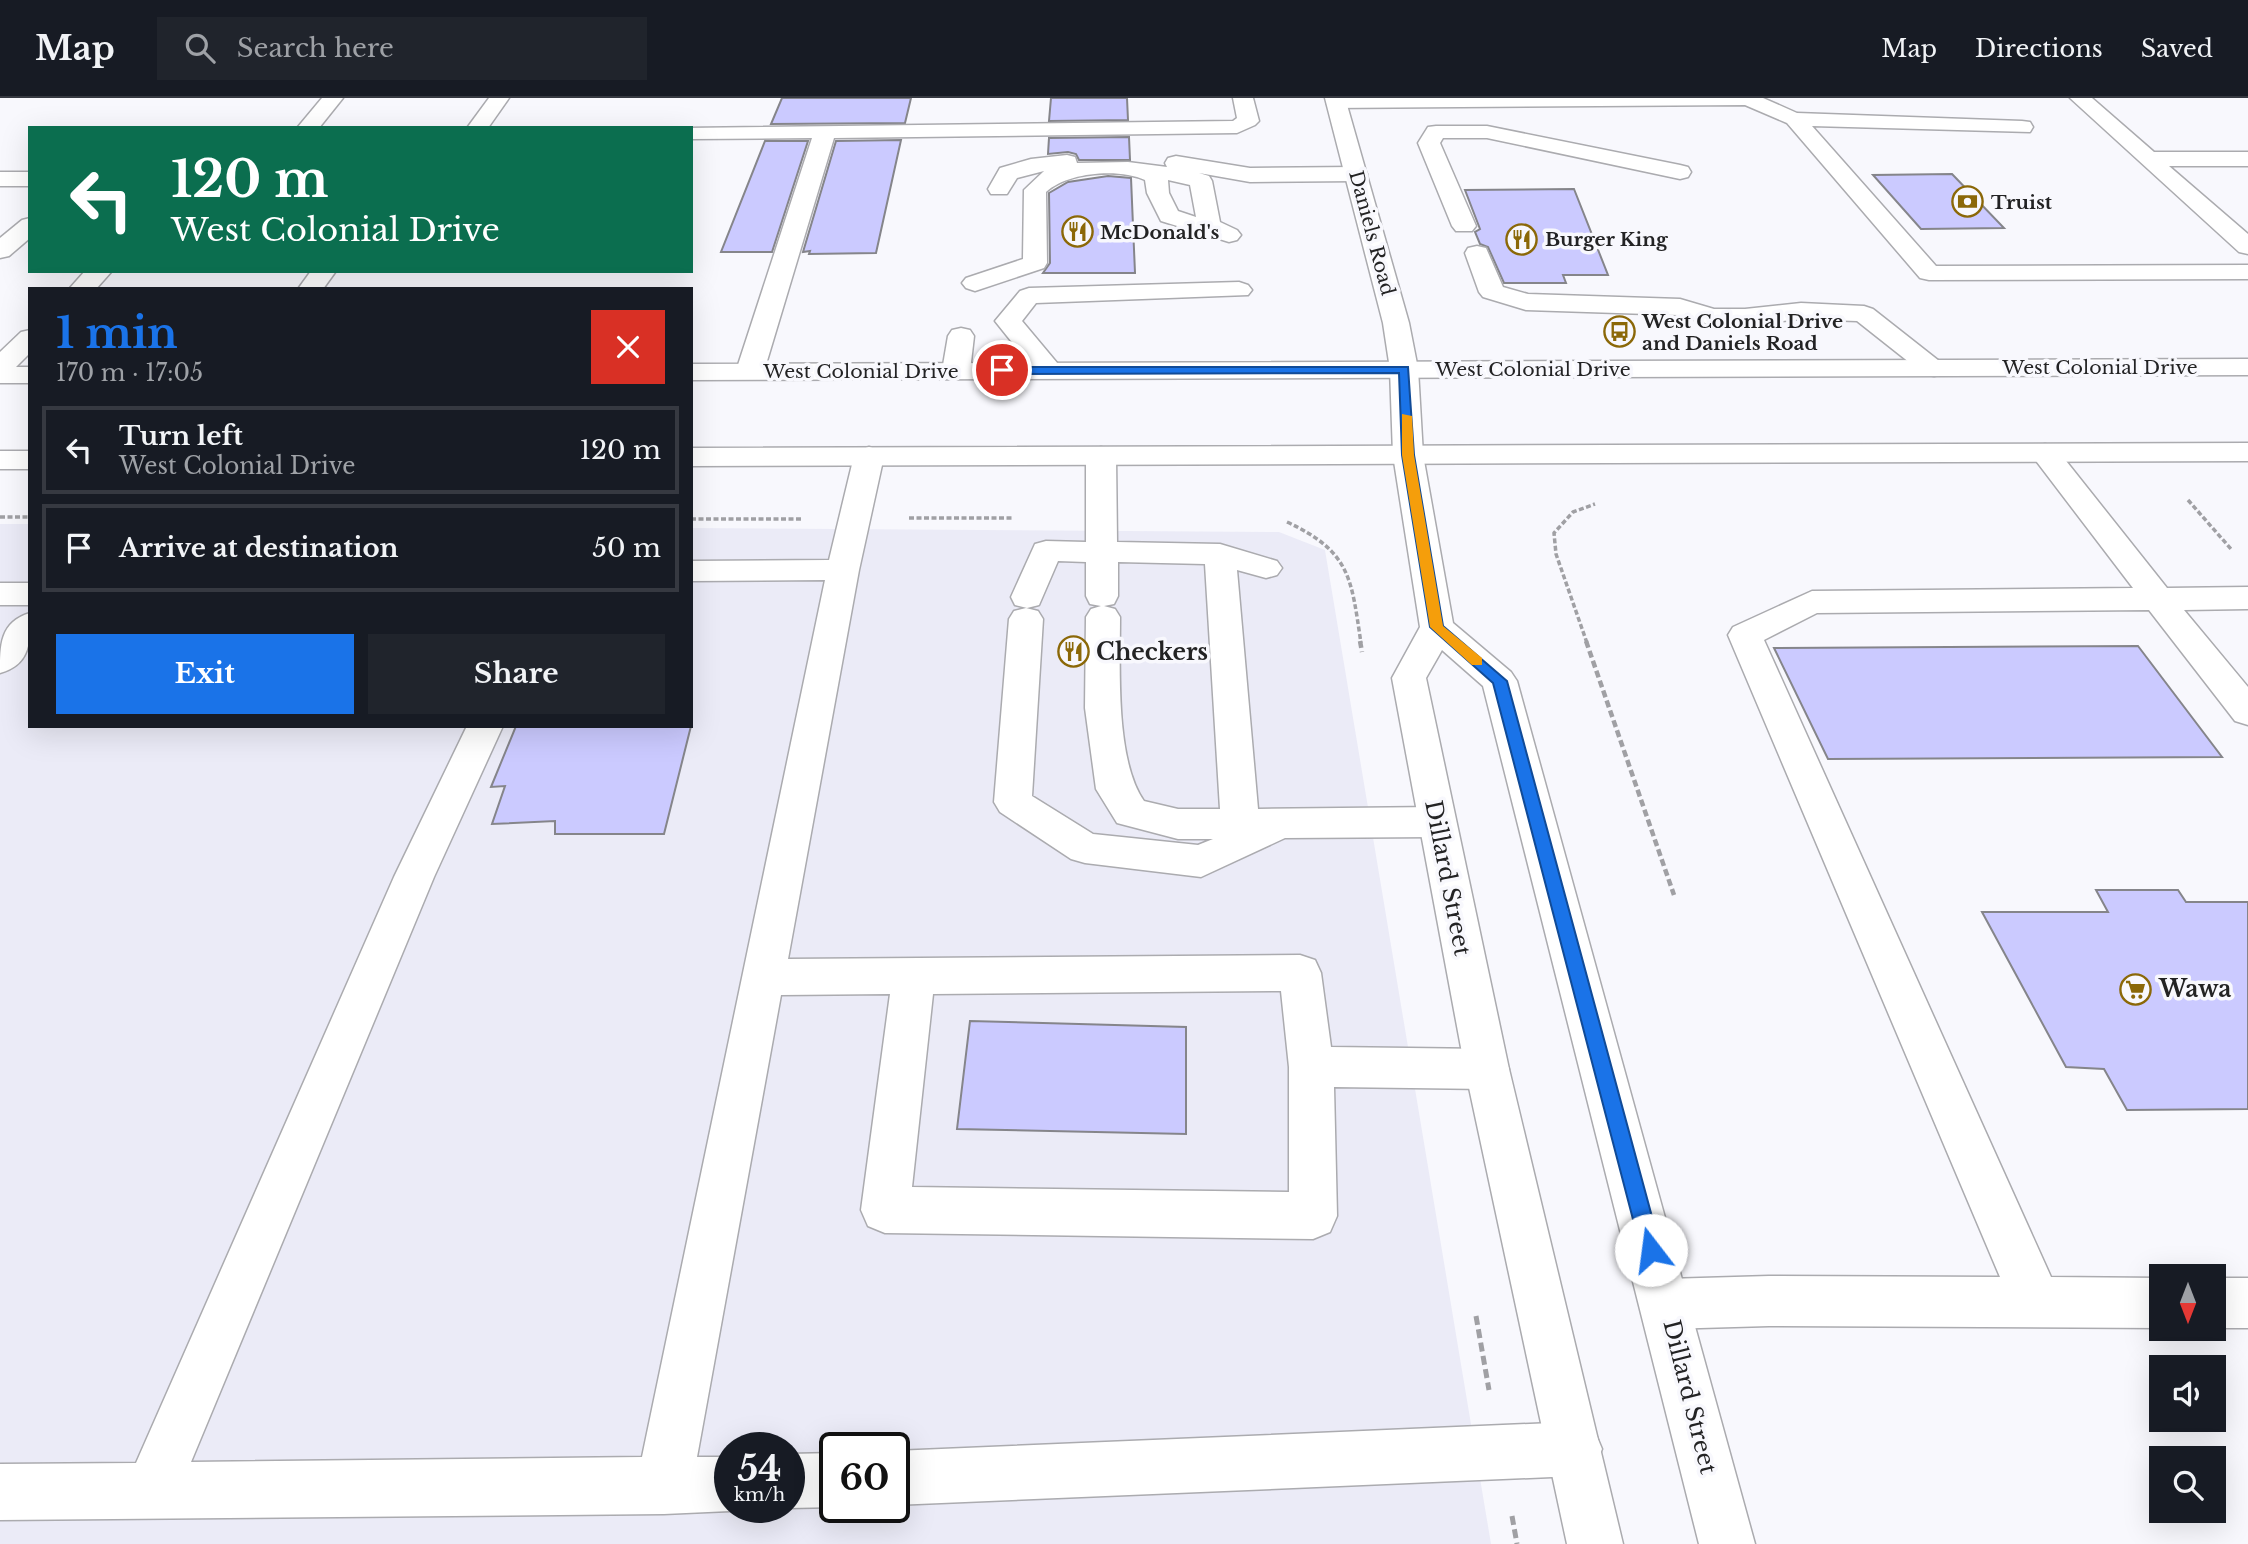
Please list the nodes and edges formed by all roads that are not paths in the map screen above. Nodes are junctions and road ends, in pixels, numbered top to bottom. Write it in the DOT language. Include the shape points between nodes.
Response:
graph roads {
  1 [pos="334,98"];
  2 [pos="499,98"];
  3 [pos="1243,98"];
  4 [pos="2080,98"];
  5 [pos="1336,101"];
  6 [pos="1426,104"];
  7 [pos="1794,120"];
  8 [pos="309,126"];
  9 [pos="478,126"];
  10 [pos="2022,127"];
  11 [pos="825,131"];
  12 [pos="693,132"];
  13 [pos="1436,132"];
  14 [pos="2151,159"];
  15 [pos="2248,159"];
  16 [pos="1143,170"];
  17 [pos="1680,172"];
  18 [pos="1356,174"];
  19 [pos="0,179"];
  20 [pos="28,179"];
  21 [pos="999,189"];
  22 [pos="1464,226"];
  23 [pos="28,227"];
  24 [pos="2248,247"];
  25 [pos="0,251"];
  26 [pos="1477,253"];
  27 [pos="2248,272"];
  28 [pos="98,273"];
  29 [pos="322,273"];
  30 [pos="975,283"];
  31 [pos="84,287"];
  32 [pos="312,287"];
  33 [pos="1239,290"];
  34 [pos="961,336"];
  35 [pos="28,340"];
  36 [pos="0,367"];
  37 [pos="2248,367"];
  38 [pos="1934,368"];
  39 [pos="1404,369"];
  40 [pos="956,370"];
  41 [pos="1049,370"];
  42 [pos="750,371"];
  43 [pos="693,372"];
  44 [pos="0,375"];
  45 [pos="28,375"];
  46 [pos="2045,453"];
  47 [pos="2248,453"];
  48 [pos="1408,455"];
  49 [pos="869,456"];
  50 [pos="1101,456"];
  51 [pos="693,457"];
  52 [pos="0,460"];
  53 [pos="28,460"];
  54 [pos="1101,552"];
  55 [pos="1220,554"];
  56 [pos="1266,568"];
  57 [pos="693,570"];
  58 [pos="843,570"];
  59 [pos="0,594"];
  60 [pos="28,594"];
  61 [pos="2248,598"];
  62 [pos="2158,599"];
  63 [pos="28,626"];
  64 [pos="1437,627"];
  65 [pos="0,661"];
  66 [pos="2248,712"];
  67 [pos="484,728"];
  68 [pos="1436,822"];
  69 [pos="1285,823"];
  70 [pos="1240,824"];
  71 [pos="765,977"];
  72 [pos="914,977"];
  73 [pos="1311,1067"];
  74 [pos="1487,1069"];
  75 [pos="2036,1302"];
  76 [pos="2149,1303"];
  77 [pos="2226,1303"];
  78 [pos="2248,1303"];
  79 [pos="1666,1304"];
  80 [pos="1575,1449"];
  81 [pos="910,1477"];
  82 [pos="714,1484"];
  83 [pos="664,1486"];
  84 [pos="152,1491"];
  85 [pos="0,1492"];
  86 [pos="1595,1544"];
  87 [pos="1727,1544"];
  1 -- 8 [label="main road"];
  2 -- 9 [label="main road"];
  3 -- 11 [label="main road" via="1248,121 1237,127"];
  4 -- 14 [label="main road"];
  5 -- 6 [label="main road"];
  5 -- 18 [label="main road, Daniels Road"];
  6 -- 7 [label="main road" via="1748,99"];
  6 -- 13 [label="main road"];
  7 -- 10 [label="main road"];
  7 -- 27 [label="main road" via="1929,273"];
  11 -- 12 [label="main road"];
  11 -- 42 [label="main road"];
  13 -- 17 [label="main road" via="1487,132"];
  13 -- 22 [label="main road" via="1429,143"];
  14 -- 15 [label="main road"];
  14 -- 24 [label="main road"];
  16 -- 30 [label="main road" via="1055,174 1035,190 1035,263"];
  18 -- 21 [label="main road" via="1250,175 1171,163 1073,161 1009,173"];
  18 -- 39 [label="main road, Daniels Road"];
  19 -- 20 [label="main road"];
  23 -- 25 [label="main road"];
  26 -- 38 [label="main road" via="1492,292 1526,302 1680,307 1712,317 1864,314"];
  28 -- 31 [label="main road"];
  29 -- 32 [label="main road"];
  33 -- 41 [label="main road" via="1029,296 1008,321"];
  34 -- 40 [label="main road"];
  35 -- 36 [label="main road"];
  37 -- 38 [label="main road, West Colonial Drive"];
  38 -- 39 [label="main road, West Colonial Drive"];
  39 -- 41 [label="main road, West Colonial Drive"];
  39 -- 48 [label="main road"];
  40 -- 41 [label="main road, West Colonial Drive"];
  40 -- 42 [label="main road, West Colonial Drive"];
  42 -- 43 [label="main road, West Colonial Drive"];
  44 -- 45 [label="main road"];
  46 -- 47 [label="main road"];
  46 -- 48 [label="main road"];
  46 -- 62 [label="main road"];
  48 -- 50 [label="main road"];
  48 -- 64 [label="main road"];
  49 -- 50 [label="main road"];
  49 -- 51 [label="main road"];
  49 -- 58 [label="main road"];
  50 -- 54 [label="main road"];
  52 -- 53 [label="main road"];
  54 -- 55 [label="main road"];
  54 -- 69 [label="main road" via="1046,551 1027,608 1013,802 1085,848 1201,861"];
  54 -- 70 [label="main road" via="1103,708 1115,789 1131,813 1178,824"];
  55 -- 56 [label="main road"];
  55 -- 70 [label="main road"];
  57 -- 58 [label="main road"];
  58 -- 71 [label="main road"];
  59 -- 60 [label="main road"];
  61 -- 62 [label="main road"];
  62 -- 66 [label="main road"];
  62 -- 75 [label="main road" via="1812,602 1745,635"];
  63 -- 65 [label="main road"];
  64 -- 68 [label="main road, Dillard Street" via="1409,678"];
  64 -- 79 [label="main road, Dillard Street" via="1499,681"];
  67 -- 84 [label="main road" via="414,877"];
  68 -- 69 [label="main road"];
  68 -- 74 [label="main road, Dillard Street"];
  69 -- 70 [label="main road"];
  71 -- 72 [label="main road"];
  71 -- 83 [label="main road"];
  72 -- 73 [label="main road" via="1300,973"];
  72 -- 73 [label="main road" via="885,1210 1313,1216"];
  73 -- 74 [label="main road"];
  74 -- 80 [label="main road, Dillard Street"];
  75 -- 76 [label="main road"];
  75 -- 79 [label="main road"];
  77 -- 78 [label="main road"];
  79 -- 87 [label="main road, Dillard Street"];
  80 -- 81 [label="main road"];
  80 -- 86 [label="main road, Dillard Street"];
  82 -- 83 [label="main road"];
  83 -- 84 [label="main road"];
  84 -- 85 [label="main road"];
}
